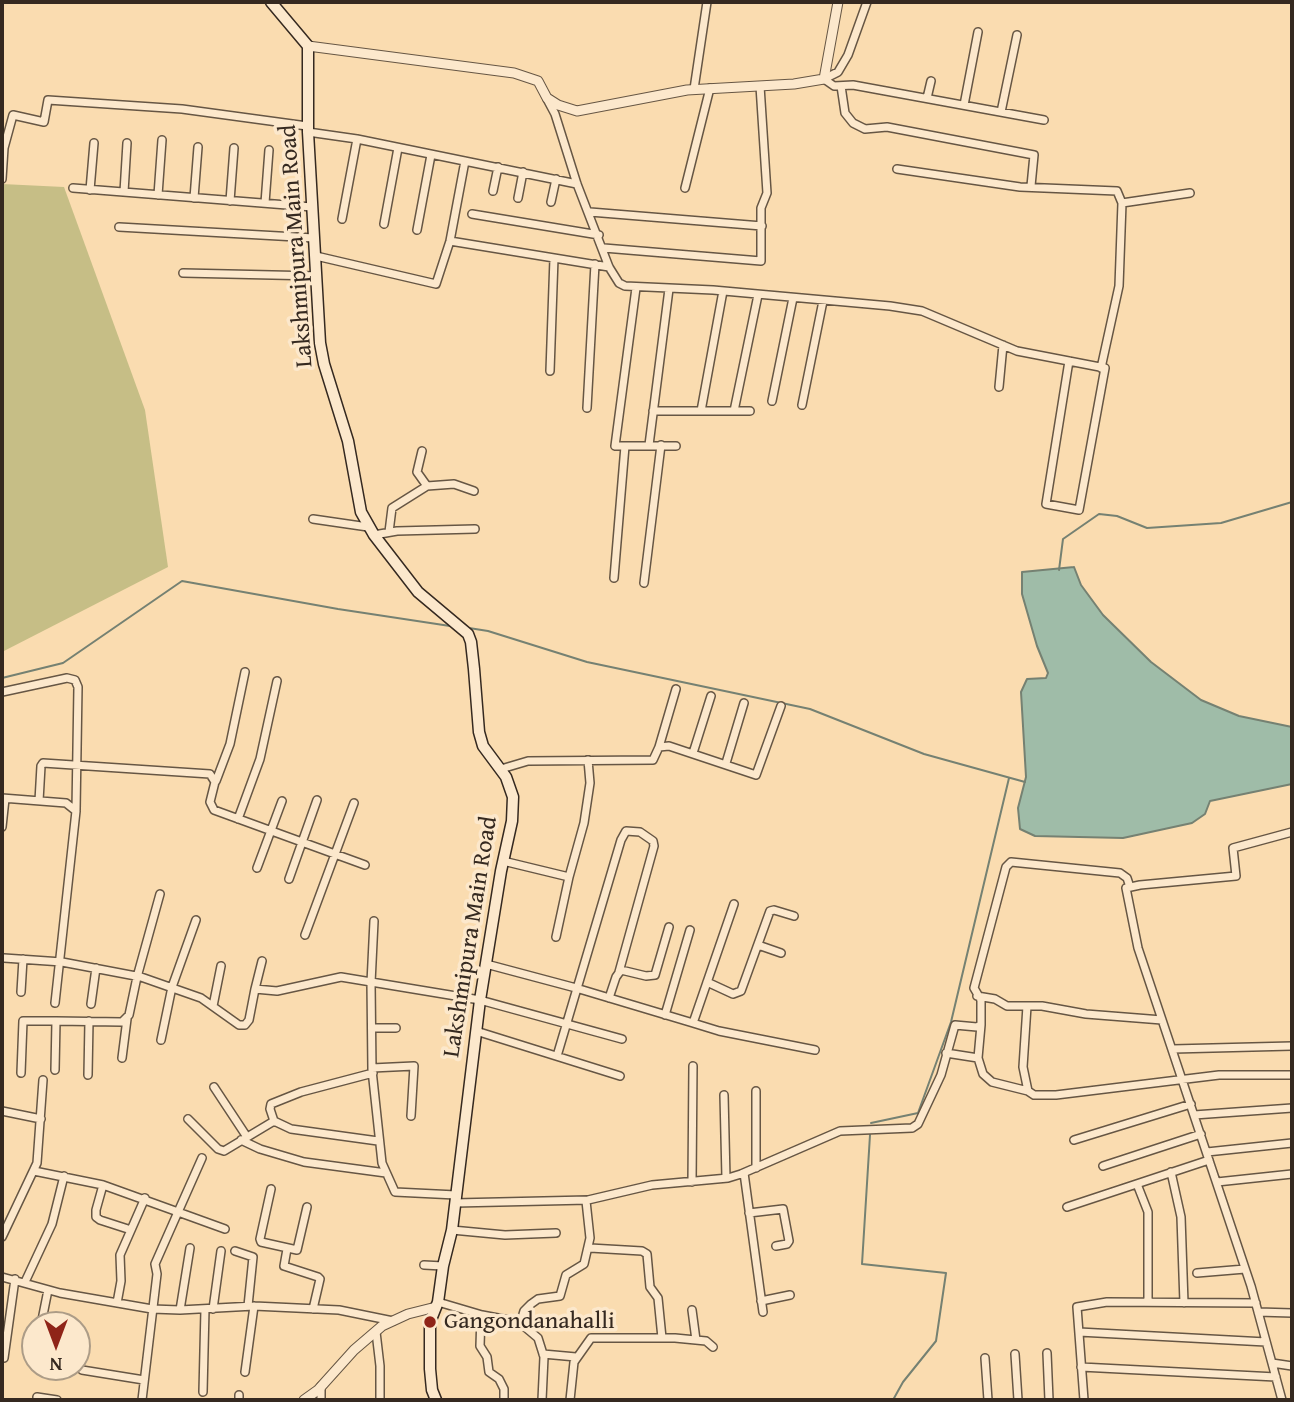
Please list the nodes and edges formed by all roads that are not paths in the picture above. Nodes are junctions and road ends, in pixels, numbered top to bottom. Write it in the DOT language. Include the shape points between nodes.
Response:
graph roads {
  1 [pos="271,2"];
  2 [pos="707,2"];
  3 [pos="838,2"];
  4 [pos="867,2"];
  5 [pos="978,32"];
  6 [pos="1017,35"];
  7 [pos="308,46"];
  8 [pos="824,79"];
  9 [pos="931,81"];
  10 [pos="760,86"];
  11 [pos="841,86"];
  12 [pos="710,88"];
  13 [pos="694,89"];
  14 [pos="547,98"];
  15 [pos="927,98"];
  16 [pos="964,105"];
  17 [pos="2,111"];
  18 [pos="1001,112"];
  19 [pos="13,115"];
  20 [pos="1044,120"];
  21 [pos="307,129"];
  22 [pos="357,139"];
  23 [pos="162,141"];
  24 [pos="94,143"];
  25 [pos="127,143"];
  26 [pos="198,147"];
  27 [pos="398,148"];
  28 [pos="234,149"];
  29 [pos="269,150"];
  30 [pos="431,155"];
  31 [pos="465,161"];
  32 [pos="498,167"];
  33 [pos="897,169"];
  34 [pos="523,172"];
  35 [pos="2,179"];
  36 [pos="556,179"];
  37 [pos="578,184"];
  38 [pos="1031,186"];
  39 [pos="73,188"];
  40 [pos="685,188"];
  41 [pos="90,190"];
  42 [pos="493,191"];
  43 [pos="124,192"];
  44 [pos="1190,193"];
  45 [pos="158,195"];
  46 [pos="194,198"];
  47 [pos="518,198"];
  48 [pos="230,201"];
  49 [pos="551,201"];
  50 [pos="265,203"];
  51 [pos="1122,203"];
  52 [pos="312,207"];
  53 [pos="590,212"];
  54 [pos="472,214"];
  55 [pos="342,219"];
  56 [pos="384,223"];
  57 [pos="762,226"];
  58 [pos="119,227"];
  59 [pos="417,230"];
  60 [pos="599,235"];
  61 [pos="314,238"];
  62 [pos="450,241"];
  63 [pos="604,248"];
  64 [pos="316,256"];
  65 [pos="554,258"];
  66 [pos="595,264"];
  67 [pos="609,267"];
  68 [pos="183,274"];
  69 [pos="317,276"];
  70 [pos="636,288"];
  71 [pos="669,289"];
  72 [pos="723,291"];
  73 [pos="758,295"];
  74 [pos="793,298"];
  75 [pos="823,301"];
  76 [pos="1003,345"];
  77 [pos="1069,362"];
  78 [pos="1101,368"];
  79 [pos="550,371"];
  80 [pos="999,387"];
  81 [pos="772,401"];
  82 [pos="802,405"];
  83 [pos="587,408"];
  84 [pos="653,411"];
  85 [pos="701,411"];
  86 [pos="734,411"];
  87 [pos="750,411"];
  88 [pos="649,445"];
  89 [pos="625,446"];
  90 [pos="661,446"];
  91 [pos="676,446"];
  92 [pos="422,451"];
  93 [pos="427,486"];
  94 [pos="474,491"];
  95 [pos="313,519"];
  96 [pos="475,529"];
  97 [pos="371,531"];
  98 [pos="389,532"];
  99 [pos="614,578"];
  100 [pos="644,583"];
  101 [pos="245,672"];
  102 [pos="277,681"];
  103 [pos="676,689"];
  104 [pos="2,692"];
  105 [pos="711,696"];
  106 [pos="744,703"];
  107 [pos="782,706"];
  108 [pos="659,747"];
  109 [pos="693,753"];
  110 [pos="588,760"];
  111 [pos="726,763"];
  112 [pos="78,765"];
  113 [pos="501,769"];
  114 [pos="215,782"];
  115 [pos="4,799"];
  116 [pos="317,800"];
  117 [pos="39,801"];
  118 [pos="282,801"];
  119 [pos="354,803"];
  120 [pos="76,811"];
  121 [pos="238,819"];
  122 [pos="2,827"];
  123 [pos="271,831"];
  124 [pos="1292,832"];
  125 [pos="302,842"];
  126 [pos="335,854"];
  127 [pos="503,861"];
  128 [pos="365,864"];
  129 [pos="257,868"];
  130 [pos="569,877"];
  131 [pos="289,879"];
  132 [pos="1130,887"];
  133 [pos="160,894"];
  134 [pos="734,904"];
  135 [pos="794,916"];
  136 [pos="196,920"];
  137 [pos="374,921"];
  138 [pos="669,927"];
  139 [pos="690,930"];
  140 [pos="305,935"];
  141 [pos="556,937"];
  142 [pos="758,945"];
  143 [pos="781,953"];
  144 [pos="4,958"];
  145 [pos="23,959"];
  146 [pos="262,961"];
  147 [pos="59,962"];
  148 [pos="486,964"];
  149 [pos="221,966"];
  150 [pos="96,968"];
  151 [pos="619,972"];
  152 [pos="137,977"];
  153 [pos="707,982"];
  154 [pos="371,983"];
  155 [pos="172,987"];
  156 [pos="576,988"];
  157 [pos="255,989"];
  158 [pos="21,992"];
  159 [pos="976,996"];
  160 [pos="609,998"];
  161 [pos="480,1000"];
  162 [pos="55,1003"];
  163 [pos="92,1004"];
  164 [pos="214,1006"];
  165 [pos="1027,1006"];
  166 [pos="665,1015"];
  167 [pos="127,1019"];
  168 [pos="1163,1020"];
  169 [pos="56,1021"];
  170 [pos="89,1021"];
  171 [pos="566,1023"];
  172 [pos="693,1023"];
  173 [pos="981,1025"];
  174 [pos="372,1028"];
  175 [pos="396,1028"];
  176 [pos="476,1031"];
  177 [pos="622,1039"];
  178 [pos="161,1040"];
  179 [pos="1292,1046"];
  180 [pos="1173,1049"];
  181 [pos="815,1050"];
  182 [pos="946,1053"];
  183 [pos="557,1056"];
  184 [pos="121,1058"];
  185 [pos="978,1058"];
  186 [pos="693,1066"];
  187 [pos="55,1070"];
  188 [pos="372,1070"];
  189 [pos="21,1073"];
  190 [pos="88,1075"];
  191 [pos="1292,1075"];
  192 [pos="620,1076"];
  193 [pos="43,1080"];
  194 [pos="1183,1080"];
  195 [pos="214,1087"];
  196 [pos="756,1091"];
  197 [pos="1028,1091"];
  198 [pos="724,1095"];
  199 [pos="1191,1104"];
  200 [pos="1292,1108"];
  201 [pos="2,1111"];
  202 [pos="1194,1115"];
  203 [pos="411,1116"];
  204 [pos="41,1119"];
  205 [pos="188,1119"];
  206 [pos="274,1121"];
  207 [pos="1201,1134"];
  208 [pos="244,1138"];
  209 [pos="1074,1140"];
  210 [pos="378,1141"];
  211 [pos="1292,1143"];
  212 [pos="1208,1156"];
  213 [pos="202,1158"];
  214 [pos="1103,1166"];
  215 [pos="756,1168"];
  216 [pos="34,1171"];
  217 [pos="1171,1172"];
  218 [pos="386,1173"];
  219 [pos="744,1173"];
  220 [pos="1292,1174"];
  221 [pos="64,1176"];
  222 [pos="726,1178"];
  223 [pos="692,1182"];
  224 [pos="1217,1182"];
  225 [pos="1137,1184"];
  226 [pos="103,1185"];
  227 [pos="271,1189"];
  228 [pos="145,1198"];
  229 [pos="456,1199"];
  230 [pos="586,1200"];
  231 [pos="307,1206"];
  232 [pos="1067,1207"];
  233 [pos="178,1212"];
  234 [pos="749,1213"];
  235 [pos="225,1229"];
  236 [pos="131,1230"];
  237 [pos="452,1230"];
  238 [pos="556,1233"];
  239 [pos="2,1237"];
  240 [pos="776,1246"];
  241 [pos="190,1248"];
  242 [pos="590,1248"];
  243 [pos="287,1249"];
  244 [pos="221,1251"];
  245 [pos="235,1251"];
  246 [pos="424,1265"];
  247 [pos="443,1266"];
  248 [pos="1245,1269"];
  249 [pos="1197,1273"];
  250 [pos="2,1277"];
  251 [pos="15,1279"];
  252 [pos="25,1282"];
  253 [pos="48,1290"];
  254 [pos="790,1295"];
  255 [pos="761,1301"];
  256 [pos="1148,1302"];
  257 [pos="117,1303"];
  258 [pos="1184,1303"];
  259 [pos="437,1304"];
  260 [pos="251,1306"];
  261 [pos="1257,1308"];
  262 [pos="152,1309"];
  263 [pos="209,1309"];
  264 [pos="313,1309"];
  265 [pos="180,1310"];
  266 [pos="692,1310"];
  267 [pos="44,1311"];
  268 [pos="762,1312"];
  269 [pos="1292,1313"];
  270 [pos="481,1315"];
  271 [pos="393,1321"];
  272 [pos="520,1324"];
  273 [pos="376,1332"];
  274 [pos="1079,1332"];
  275 [pos="662,1338"];
  276 [pos="696,1340"];
  277 [pos="1266,1342"];
  278 [pos="713,1347"];
  279 [pos="1047,1353"];
  280 [pos="543,1354"];
  281 [pos="1015,1354"];
  282 [pos="576,1357"];
  283 [pos="4,1358"];
  284 [pos="985,1358"];
  285 [pos="1272,1363"];
  286 [pos="1292,1366"];
  287 [pos="1081,1367"];
  288 [pos="91,1371"];
  289 [pos="245,1372"];
  290 [pos="1276,1377"];
  291 [pos="144,1380"];
  292 [pos="321,1386"];
  293 [pos="203,1392"];
  294 [pos="37,1397"];
  295 [pos="57,1400"];
  296 [pos="142,1400"];
  297 [pos="304,1400"];
  298 [pos="321,1400"];
  299 [pos="380,1400"];
  300 [pos="436,1400"];
  301 [pos="503,1400"];
  302 [pos="541,1400"];
  303 [pos="570,1400"];
  304 [pos="988,1400"];
  305 [pos="1018,1400"];
  306 [pos="1049,1400"];
  307 [pos="1084,1400"];
  308 [pos="1282,1400"];
  1 -- 7 [label="main road"];
  2 -- 13 [label="street"];
  3 -- 8 [label="street"];
  4 -- 8 [label="street" via="848,55 838,72"];
  5 -- 16 [label="street"];
  6 -- 18 [label="street"];
  7 -- 14 [label="street" via="514,73 538,81"];
  7 -- 21 [label="main road, Lakshmipura Main Road"];
  8 -- 10 [label="street"];
  8 -- 11 [label="street"];
  9 -- 15 [label="street"];
  10 -- 12 [label="street"];
  10 -- 57 [label="street" via="766,193"];
  11 -- 15 [label="street"];
  11 -- 38 [label="street" via="845,113 865,129 887,127 1034,155"];
  12 -- 13 [label="street"];
  12 -- 40 [label="street"];
  13 -- 14 [label="street" via="577,111"];
  14 -- 37 [label="street"];
  15 -- 16 [label="street"];
  16 -- 18 [label="street"];
  17 -- 19 [label="street"];
  18 -- 20 [label="street"];
  19 -- 21 [label="street" via="44,122 48,100 182,109"];
  19 -- 35 [label="street"];
  21 -- 22 [label="street"];
  21 -- 52 [label="main road, Lakshmipura Main Road"];
  22 -- 27 [label="street"];
  22 -- 55 [label="street"];
  23 -- 45 [label="street"];
  24 -- 41 [label="street"];
  25 -- 43 [label="street"];
  26 -- 46 [label="street"];
  27 -- 30 [label="street"];
  27 -- 56 [label="street"];
  28 -- 48 [label="street"];
  29 -- 50 [label="street"];
  30 -- 31 [label="street"];
  30 -- 59 [label="street"];
  31 -- 32 [label="street"];
  31 -- 62 [label="street"];
  32 -- 34 [label="street"];
  32 -- 42 [label="street"];
  33 -- 38 [label="street"];
  34 -- 36 [label="street"];
  34 -- 47 [label="street"];
  36 -- 37 [label="street"];
  36 -- 49 [label="street"];
  37 -- 53 [label="street"];
  38 -- 51 [label="street" via="1117,191"];
  39 -- 41 [label="street"];
  41 -- 43 [label="street"];
  43 -- 45 [label="street"];
  44 -- 51 [label="street"];
  45 -- 46 [label="street"];
  46 -- 48 [label="street"];
  48 -- 50 [label="street"];
  50 -- 52 [label="street"];
  51 -- 78 [label="street" via="1119,286"];
  52 -- 61 [label="main road, Lakshmipura Main Road"];
  53 -- 57 [label="street"];
  53 -- 60 [label="street"];
  54 -- 60 [label="street"];
  57 -- 63 [label="street" via="761,261"];
  58 -- 61 [label="street"];
  60 -- 63 [label="street"];
  61 -- 64 [label="main road, Lakshmipura Main Road"];
  62 -- 64 [label="street" via="436,284"];
  62 -- 65 [label="street"];
  63 -- 67 [label="street"];
  64 -- 69 [label="main road, Lakshmipura Main Road"];
  65 -- 66 [label="street"];
  65 -- 79 [label="street"];
  66 -- 67 [label="street"];
  66 -- 83 [label="street"];
  67 -- 70 [label="street" via="619,283"];
  68 -- 69 [label="street"];
  69 -- 97 [label="main road, Lakshmipura Main Road" via="324,364 348,441 358,503"];
  70 -- 71 [label="street"];
  70 -- 89 [label="street" via="615,446"];
  71 -- 72 [label="street"];
  71 -- 84 [label="street"];
  72 -- 73 [label="street"];
  72 -- 85 [label="street"];
  73 -- 74 [label="street"];
  73 -- 86 [label="street"];
  74 -- 75 [label="street"];
  74 -- 81 [label="street"];
  75 -- 76 [label="street" via="922,311"];
  75 -- 82 [label="street"];
  76 -- 77 [label="street"];
  76 -- 80 [label="street"];
  77 -- 78 [label="street"];
  77 -- 78 [label="street" via="1046,504 1079,510 1105,368"];
  84 -- 85 [label="street"];
  84 -- 88 [label="street"];
  85 -- 86 [label="street"];
  86 -- 87 [label="street"];
  88 -- 89 [label="street"];
  88 -- 90 [label="street"];
  89 -- 99 [label="street"];
  90 -- 91 [label="street"];
  90 -- 100 [label="street"];
  92 -- 93 [label="street" via="417,472"];
  93 -- 94 [label="street" via="454,484"];
  93 -- 98 [label="street" via="392,508"];
  95 -- 97 [label="street"];
  96 -- 98 [label="street"];
  97 -- 98 [label="street"];
  97 -- 113 [label="main road, Lakshmipura Main Road" via="418,592 468,634 482,746"];
  101 -- 114 [label="street" via="230,744"];
  102 -- 121 [label="street" via="260,759"];
  103 -- 108 [label="street"];
  104 -- 112 [label="street" via="75,680"];
  105 -- 109 [label="street"];
  106 -- 111 [label="street"];
  107 -- 111 [label="street" via="756,775"];
  108 -- 109 [label="street"];
  108 -- 110 [label="street" via="653,760"];
  109 -- 111 [label="street"];
  110 -- 113 [label="street" via="528,761"];
  110 -- 130 [label="street" via="584,823"];
  112 -- 114 [label="street" via="198,772 210,774"];
  112 -- 117 [label="street" via="43,763"];
  112 -- 120 [label="street"];
  113 -- 127 [label="main road, Lakshmipura Main Road" via="513,797"];
  114 -- 121 [label="street" via="210,806"];
  115 -- 117 [label="street"];
  115 -- 122 [label="street"];
  116 -- 125 [label="street"];
  117 -- 120 [label="street" via="66,803"];
  118 -- 123 [label="street"];
  119 -- 126 [label="street"];
  120 -- 147 [label="street"];
  121 -- 123 [label="street"];
  123 -- 125 [label="street"];
  123 -- 129 [label="street"];
  124 -- 132 [label="street" via="1233,848 1236,876"];
  125 -- 126 [label="street"];
  125 -- 131 [label="street"];
  126 -- 128 [label="street"];
  126 -- 140 [label="street"];
  127 -- 130 [label="street"];
  127 -- 148 [label="main road, Lakshmipura Main Road"];
  130 -- 141 [label="street"];
  132 -- 159 [label="street" via="1120,873 1011,862 992,916 974,988"];
  132 -- 168 [label="street" via="1126,888 1138,948"];
  133 -- 152 [label="street"];
  134 -- 153 [label="street"];
  135 -- 142 [label="street" via="772,909"];
  136 -- 155 [label="street"];
  137 -- 154 [label="street"];
  138 -- 151 [label="street" via="654,975"];
  139 -- 166 [label="street"];
  142 -- 143 [label="street"];
  142 -- 153 [label="street" via="741,991 733,994"];
  144 -- 145 [label="street"];
  145 -- 147 [label="street"];
  145 -- 158 [label="street"];
  146 -- 157 [label="street"];
  147 -- 150 [label="street"];
  147 -- 162 [label="street"];
  148 -- 156 [label="street"];
  148 -- 161 [label="main road, Lakshmipura Main Road"];
  149 -- 164 [label="street"];
  150 -- 152 [label="street"];
  150 -- 163 [label="street"];
  151 -- 156 [label="street" via="654,846 640,832 626,831 621,839"];
  151 -- 160 [label="street"];
  152 -- 155 [label="street"];
  152 -- 167 [label="street"];
  153 -- 172 [label="street"];
  154 -- 157 [label="street" via="341,977 277,991"];
  154 -- 161 [label="street"];
  154 -- 174 [label="street"];
  155 -- 164 [label="street"];
  155 -- 178 [label="street"];
  156 -- 160 [label="street"];
  156 -- 171 [label="street"];
  157 -- 164 [label="street" via="245,1025"];
  159 -- 165 [label="street" via="1007,1006"];
  159 -- 173 [label="street" via="981,1000"];
  160 -- 166 [label="street"];
  161 -- 171 [label="street"];
  161 -- 176 [label="main road, Lakshmipura Main Road"];
  165 -- 168 [label="street"];
  165 -- 197 [label="street" via="1023,1059"];
  166 -- 172 [label="street"];
  167 -- 170 [label="street"];
  167 -- 184 [label="street"];
  168 -- 180 [label="street"];
  169 -- 170 [label="street"];
  169 -- 187 [label="street"];
  169 -- 189 [label="street" via="23,1021"];
  170 -- 190 [label="street"];
  171 -- 177 [label="street"];
  171 -- 183 [label="street"];
  172 -- 181 [label="street"];
  173 -- 182 [label="street" via="954,1025"];
  173 -- 185 [label="street"];
  174 -- 175 [label="street"];
  174 -- 188 [label="street"];
  176 -- 183 [label="street"];
  176 -- 229 [label="main road, Lakshmipura Main Road"];
  179 -- 180 [label="street"];
  180 -- 194 [label="street"];
  182 -- 185 [label="street"];
  182 -- 215 [label="street" via="918,1124 912,1128 840,1131"];
  183 -- 192 [label="street"];
  185 -- 197 [label="street" via="983,1074 992,1082"];
  186 -- 223 [label="street"];
  188 -- 203 [label="street" via="414,1066"];
  188 -- 206 [label="street" via="271,1104"];
  188 -- 210 [label="street"];
  191 -- 194 [label="street" via="1219,1074"];
  193 -- 204 [label="street"];
  194 -- 197 [label="street" via="1056,1095"];
  194 -- 199 [label="street"];
  195 -- 208 [label="street"];
  196 -- 215 [label="street"];
  198 -- 222 [label="street"];
  199 -- 202 [label="street"];
  199 -- 209 [label="street"];
  200 -- 202 [label="street"];
  201 -- 204 [label="street"];
  202 -- 207 [label="street"];
  204 -- 216 [label="street"];
  205 -- 208 [label="street" via="218,1149 229,1149"];
  206 -- 208 [label="street"];
  206 -- 210 [label="street" via="291,1129"];
  207 -- 212 [label="street"];
  207 -- 214 [label="street"];
  208 -- 218 [label="street" via="296,1160"];
  210 -- 218 [label="street"];
  211 -- 212 [label="street"];
  212 -- 217 [label="street"];
  212 -- 224 [label="street"];
  213 -- 233 [label="street"];
  215 -- 219 [label="street"];
  216 -- 221 [label="street"];
  216 -- 239 [label="street"];
  217 -- 225 [label="street"];
  217 -- 258 [label="street" via="1181,1217"];
  218 -- 229 [label="street" via="399,1194"];
  219 -- 222 [label="street"];
  219 -- 234 [label="street"];
  220 -- 224 [label="street"];
  221 -- 226 [label="street"];
  221 -- 252 [label="street" via="52,1224"];
  222 -- 223 [label="street"];
  223 -- 230 [label="street" via="652,1185"];
  224 -- 248 [label="street"];
  225 -- 232 [label="street"];
  225 -- 256 [label="street" via="1148,1212"];
  226 -- 228 [label="street"];
  226 -- 236 [label="street" via="96,1217"];
  227 -- 243 [label="street" via="260,1239"];
  228 -- 233 [label="street"];
  228 -- 236 [label="street"];
  229 -- 230 [label="street"];
  229 -- 237 [label="main road, Lakshmipura Main Road"];
  230 -- 242 [label="street"];
  231 -- 243 [label="street" via="298,1249"];
  233 -- 235 [label="street"];
  233 -- 262 [label="street" via="155,1261"];
  234 -- 240 [label="street" via="783,1209 789,1241"];
  234 -- 255 [label="street"];
  236 -- 257 [label="street" via="120,1255"];
  237 -- 238 [label="street"];
  237 -- 247 [label="main road, Lakshmipura Main Road"];
  241 -- 265 [label="street"];
  242 -- 272 [label="street" via="584,1264 566,1275 560,1296 538,1299 524,1311"];
  242 -- 275 [label="street" via="647,1254"];
  243 -- 264 [label="street" via="284,1266 320,1279"];
  244 -- 263 [label="street"];
  245 -- 260 [label="street" via="253,1257"];
  246 -- 247 [label="street"];
  247 -- 259 [label="main road, Lakshmipura Main Road"];
  248 -- 249 [label="street"];
  248 -- 261 [label="street"];
  250 -- 251 [label="street"];
  251 -- 252 [label="street"];
  251 -- 283 [label="street"];
  252 -- 253 [label="street"];
  253 -- 257 [label="street"];
  253 -- 267 [label="street"];
  254 -- 255 [label="street"];
  255 -- 268 [label="street"];
  256 -- 258 [label="street"];
  256 -- 274 [label="street" via="1077,1307"];
  257 -- 262 [label="street"];
  258 -- 261 [label="street"];
  259 -- 270 [label="street"];
  259 -- 271 [label="street"];
  259 -- 300 [label="main road, Lakshmipura Main Road" via="430,1322"];
  260 -- 263 [label="street"];
  260 -- 264 [label="street"];
  260 -- 289 [label="street"];
  261 -- 269 [label="street"];
  261 -- 277 [label="street"];
  262 -- 265 [label="street"];
  262 -- 291 [label="street"];
  263 -- 265 [label="street"];
  263 -- 293 [label="street"];
  264 -- 271 [label="street"];
  266 -- 276 [label="street"];
  270 -- 272 [label="street"];
  270 -- 301 [label="street" via="480,1346 489,1372 499,1379"];
  271 -- 273 [label="street"];
  272 -- 280 [label="street" via="538,1338"];
  273 -- 292 [label="street"];
  273 -- 299 [label="street"];
  274 -- 277 [label="street"];
  274 -- 287 [label="street"];
  275 -- 276 [label="street"];
  275 -- 282 [label="street" via="591,1338"];
  276 -- 278 [label="street"];
  277 -- 285 [label="street"];
  279 -- 306 [label="street"];
  280 -- 282 [label="street"];
  280 -- 302 [label="street"];
  281 -- 305 [label="street"];
  282 -- 303 [label="street"];
  284 -- 304 [label="street"];
  285 -- 286 [label="street"];
  285 -- 290 [label="street"];
  287 -- 290 [label="street"];
  287 -- 307 [label="street"];
  288 -- 291 [label="street"];
  290 -- 308 [label="street"];
  291 -- 296 [label="street"];
  292 -- 297 [label="street"];
  292 -- 298 [label="street"];
  294 -- 295 [label="street"];
}
